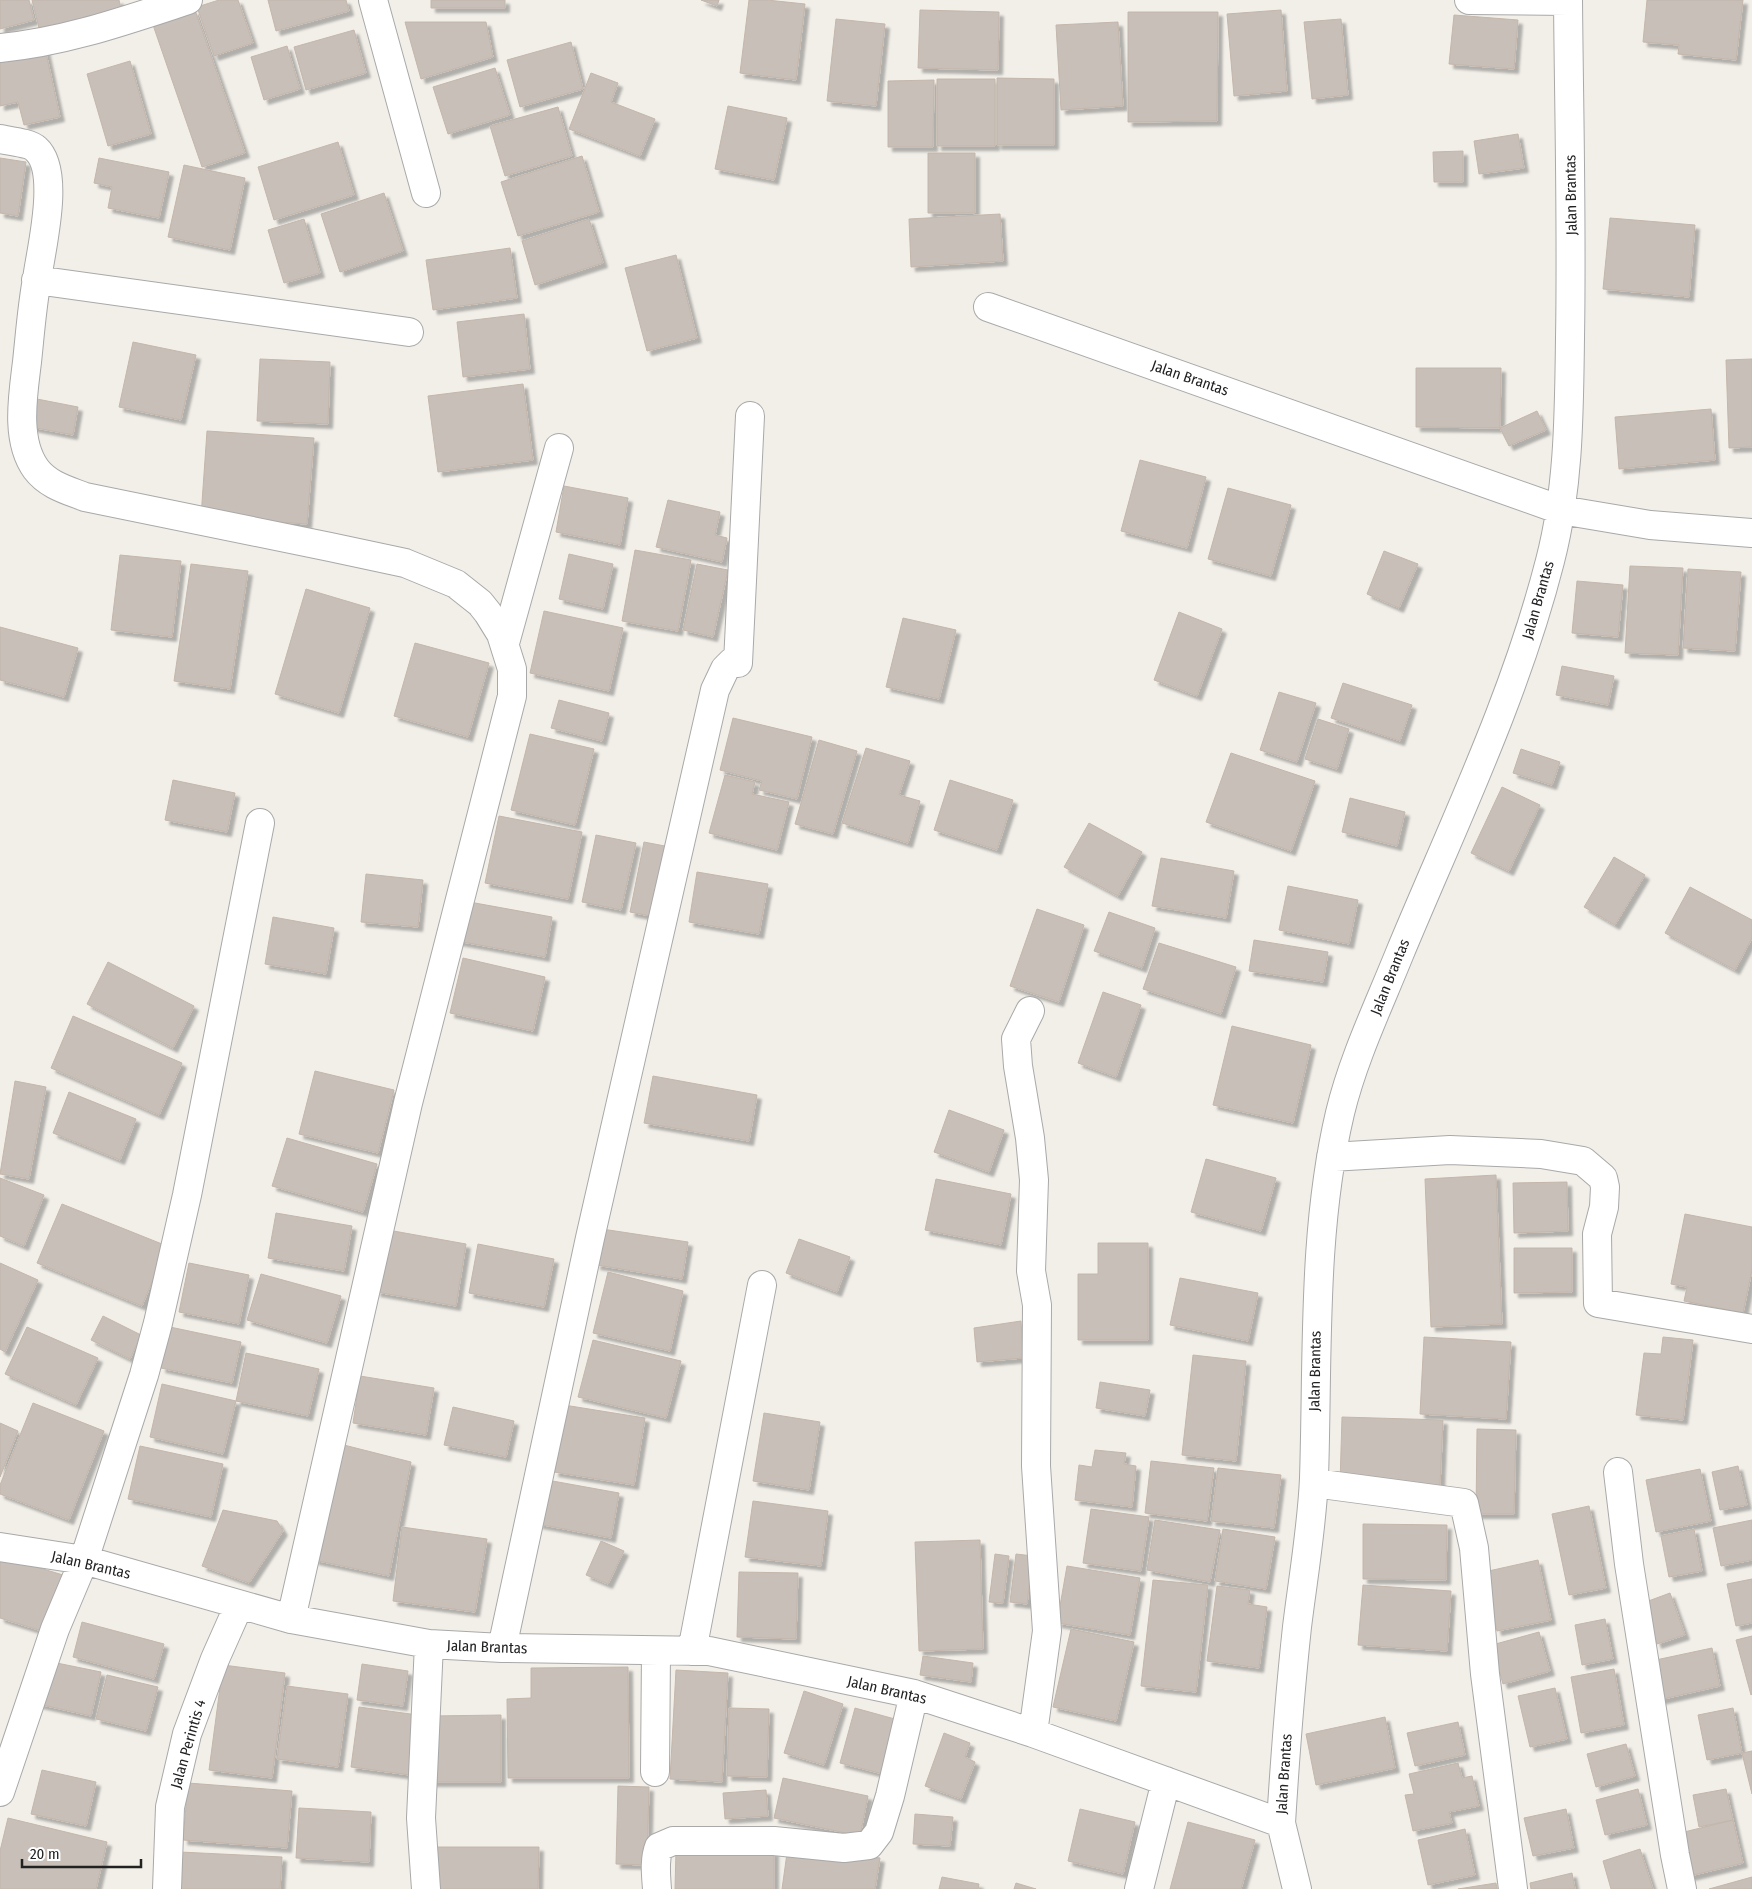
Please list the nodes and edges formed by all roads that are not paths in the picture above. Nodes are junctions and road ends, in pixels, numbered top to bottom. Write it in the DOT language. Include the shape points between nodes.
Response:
graph roads {
  1 [pos="188,0"];
  2 [pos="373,0"];
  3 [pos="1469,0"];
  4 [pos="1568,1"];
  5 [pos="0,48"];
  6 [pos="0,139"];
  7 [pos="426,193"];
  8 [pos="36,280"];
  9 [pos="988,307"];
  10 [pos="409,332"];
  11 [pos="750,416"];
  12 [pos="559,448"];
  13 [pos="1561,510"];
  14 [pos="1752,533"];
  15 [pos="505,643"];
  16 [pos="260,823"];
  17 [pos="1030,1011"];
  18 [pos="1331,1157"];
  19 [pos="762,1284"];
  20 [pos="1752,1329"];
  21 [pos="1618,1472"];
  22 [pos="1314,1483"];
  23 [pos="0,1547"];
  24 [pos="84,1560"];
  25 [pos="239,1605"];
  26 [pos="291,1619"];
  27 [pos="429,1644"];
  28 [pos="502,1648"];
  29 [pos="656,1650"];
  30 [pos="692,1651"];
  31 [pos="914,1694"];
  32 [pos="1033,1733"];
  33 [pos="655,1772"];
  34 [pos="1166,1781"];
  35 [pos="0,1792"];
  36 [pos="1281,1823"];
  37 [pos="167,1889"];
  38 [pos="426,1889"];
  39 [pos="657,1889"];
  40 [pos="1139,1889"];
  41 [pos="1297,1889"];
  42 [pos="1512,1889"];
  43 [pos="1682,1889"];
  1 -- 5 [label="street" via="80,34"];
  2 -- 7 [label="street"];
  3 -- 4 [label="street"];
  4 -- 13 [label="street, Jalan Brantas" via="1572,266 1567,450"];
  6 -- 8 [label="street" via="35,148 42,157 47,178 48,215"];
  8 -- 10 [label="street"];
  8 -- 15 [label="street" via="22,418 27,450 44,479 85,497 405,564 456,584 480,603"];
  9 -- 13 [label="street, Jalan Brantas"];
  11 -- 28 [label="street" via="738,663 732,662 725,669 715,690 590,1238"];
  12 -- 15 [label="street"];
  13 -- 14 [label="street, Jalan Brantas" via="1650,525"];
  13 -- 18 [label="street, Jalan Brantas" via="1551,559 1514,681 1359,1052"];
  15 -- 26 [label="street" via="512,669 512,696 408,1104"];
  16 -- 24 [label="street" via="187,1194 158,1323"];
  17 -- 32 [label="street" via="1016,1039 1034,1180 1031,1271 1037,1305 1036,1466 1046,1631"];
  18 -- 20 [label="street" via="1450,1150 1541,1154 1583,1161 1603,1178 1605,1187 1597,1234 1598,1303"];
  18 -- 22 [label="street, Jalan Brantas" via="1316,1332"];
  19 -- 30 [label="street"];
  21 -- 43 [label="street" via="1629,1564"];
  22 -- 36 [label="street, Jalan Brantas" via="1290,1689"];
  22 -- 42 [label="street" via="1464,1503 1474,1548 1485,1674"];
  23 -- 24 [label="street, Jalan Brantas"];
  24 -- 25 [label="street, Jalan Brantas"];
  24 -- 35 [label="street" via="55,1629"];
  25 -- 26 [label="street, Jalan Brantas"];
  25 -- 37 [label="street, Jalan Perintis 4" via="187,1734 170,1807"];
  26 -- 27 [label="street, Jalan Brantas"];
  27 -- 28 [label="street, Jalan Brantas"];
  27 -- 38 [label="street" via="421,1818"];
  28 -- 29 [label="street, Jalan Brantas"];
  29 -- 30 [label="street, Jalan Brantas"];
  29 -- 33 [label="street"];
  30 -- 31 [label="street, Jalan Brantas" via="709,1651"];
  31 -- 32 [label="street, Jalan Brantas"];
  31 -- 39 [label="street" via="890,1796 878,1832 869,1845 844,1848 774,1841 672,1841 659,1847 657,1853"];
  32 -- 34 [label="street, Jalan Brantas"];
  34 -- 36 [label="street, Jalan Brantas"];
  34 -- 40 [label="street"];
  36 -- 41 [label="street"];
}
